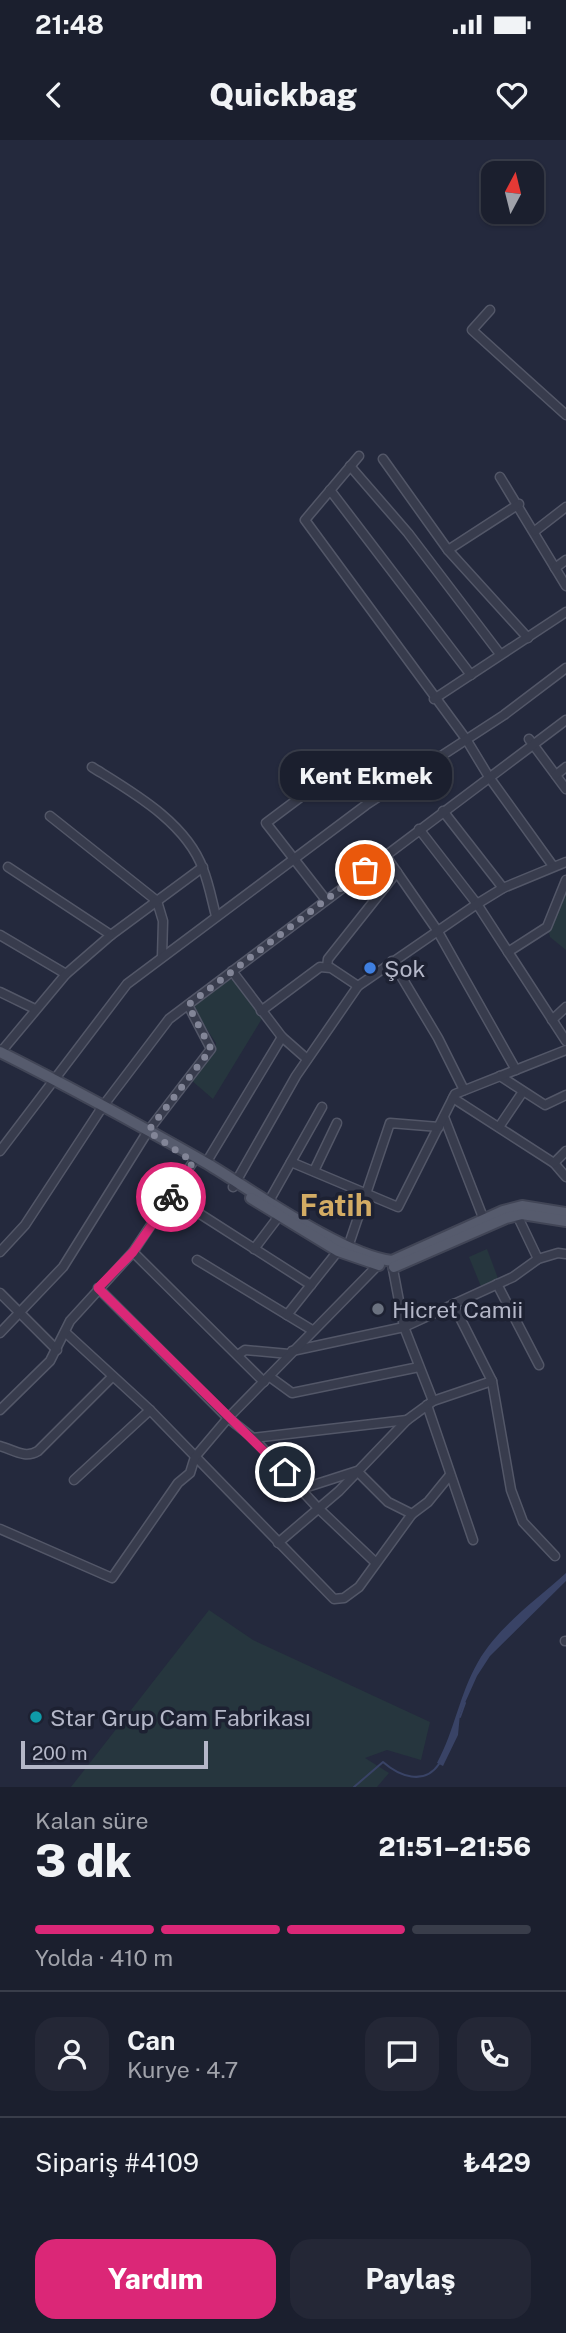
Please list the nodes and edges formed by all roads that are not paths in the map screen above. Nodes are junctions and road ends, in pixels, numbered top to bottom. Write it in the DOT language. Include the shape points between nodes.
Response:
graph roads {
  1 [pos="490,310"];
  2 [pos="566,415"];
  3 [pos="359,456"];
  4 [pos="383,459"];
  5 [pos="350,466"];
  6 [pos="500,477"];
  7 [pos="330,490"];
  8 [pos="519,504"];
  9 [pos="566,507"];
  10 [pos="535,531"];
  11 [pos="448,550"];
  12 [pos="566,561"];
  13 [pos="555,568"];
  14 [pos="566,586"];
  15 [pos="566,612"];
  16 [pos="528,638"];
  17 [pos="500,654"];
  18 [pos="566,668"];
  19 [pos="471,675"];
  20 [pos="434,699"];
  21 [pos="566,720"];
  22 [pos="467,739"];
  23 [pos="530,741"];
  24 [pos="92,767"];
  25 [pos="566,767"];
  26 [pos="556,775"];
  27 [pos="489,777"];
  28 [pos="322,781"];
  29 [pos="566,789"];
  30 [pos="443,811"];
  31 [pos="50,816"];
  32 [pos="419,829"];
  33 [pos="385,855"];
  34 [pos="295,860"];
  35 [pos="566,862"];
  36 [pos="553,866"];
  37 [pos="8,867"];
  38 [pos="203,867"];
  39 [pos="397,872"];
  40 [pos="566,880"];
  41 [pos="503,888"];
  42 [pos="326,900"];
  43 [pos="157,901"];
  44 [pos="477,904"];
  45 [pos="216,916"];
  46 [pos="437,930"];
  47 [pos="0,935"];
  48 [pos="111,935"];
  49 [pos="508,952"];
  50 [pos="162,957"];
  51 [pos="392,961"];
  52 [pos="327,967"];
  53 [pos="232,971"];
  54 [pos="66,974"];
  55 [pos="358,986"];
  56 [pos="0,992"];
  57 [pos="188,1005"];
  58 [pos="566,1007"];
  59 [pos="35,1009"];
  60 [pos="261,1011"];
  61 [pos="552,1020"];
  62 [pos="282,1037"];
  63 [pos="566,1041"];
  64 [pos="566,1050"];
  65 [pos="0,1052"];
  66 [pos="307,1059"];
  67 [pos="516,1070"];
  68 [pos="500,1076"];
  69 [pos="55,1079"];
  70 [pos="464,1090"];
  71 [pos="523,1093"];
  72 [pos="566,1095"];
  73 [pos="453,1098"];
  74 [pos="103,1106"];
  75 [pos="322,1107"];
  76 [pos="444,1117"];
  77 [pos="337,1123"];
  78 [pos="439,1127"];
  79 [pos="499,1127"];
  80 [pos="148,1131"];
  81 [pos="170,1144"];
  82 [pos="566,1150"];
  83 [pos="0,1151"];
  84 [pos="193,1162"];
  85 [pos="291,1162"];
  86 [pos="206,1163"];
  87 [pos="554,1163"];
  88 [pos="314,1171"];
  89 [pos="566,1177"];
  90 [pos="235,1184"];
  91 [pos="369,1193"];
  92 [pos="172,1196"];
  93 [pos="269,1201"];
  94 [pos="566,1213"];
  95 [pos="517,1215"];
  96 [pos="279,1216"];
  97 [pos="484,1220"];
  98 [pos="566,1221"];
  99 [pos="254,1249"];
  100 [pos="343,1249"];
  101 [pos="0,1252"];
  102 [pos="133,1252"];
  103 [pos="566,1255"];
  104 [pos="538,1259"];
  105 [pos="197,1260"];
  106 [pos="386,1264"];
  107 [pos="497,1284"];
  108 [pos="311,1285"];
  109 [pos="98,1288"];
  110 [pos="0,1293"];
  111 [pos="453,1304"];
  112 [pos="19,1314"];
  113 [pos="287,1315"];
  114 [pos="404,1327"];
  115 [pos="312,1330"];
  116 [pos="65,1332"];
  117 [pos="0,1333"];
  118 [pos="57,1350"];
  119 [pos="290,1353"];
  120 [pos="238,1355"];
  121 [pos="539,1365"];
  122 [pos="419,1367"];
  123 [pos="112,1377"];
  124 [pos="267,1379"];
  125 [pos="492,1381"];
  126 [pos="430,1403"];
  127 [pos="0,1410"];
  128 [pos="150,1410"];
  129 [pos="228,1418"];
  130 [pos="407,1420"];
  131 [pos="253,1438"];
  132 [pos="0,1446"];
  133 [pos="195,1458"];
  134 [pos="357,1471"];
  135 [pos="450,1475"];
  136 [pos="74,1480"];
  137 [pos="301,1489"];
  138 [pos="318,1508"];
  139 [pos="412,1514"];
  140 [pos="0,1529"];
  141 [pos="473,1540"];
  142 [pos="278,1543"];
  143 [pos="555,1556"];
  144 [pos="375,1562"];
  1 -- 2 [label="street" via="472,330"];
  3 -- 5 [label="street"];
  4 -- 11 [label="street"];
  5 -- 7 [label="street"];
  5 -- 17 [label="street" via="408,533"];
  6 -- 8 [label="street"];
  7 -- 19 [label="street"];
  7 -- 20 [label="street" via="304,520"];
  8 -- 10 [label="street"];
  8 -- 11 [label="street"];
  9 -- 10 [label="street"];
  10 -- 13 [label="street"];
  11 -- 16 [label="street"];
  12 -- 13 [label="street"];
  13 -- 14 [label="street"];
  15 -- 16 [label="street"];
  16 -- 17 [label="street"];
  17 -- 19 [label="street"];
  18 -- 22 [label="street"];
  19 -- 20 [label="street"];
  20 -- 22 [label="street"];
  21 -- 23 [label="street"];
  22 -- 27 [label="street"];
  22 -- 34 [label="street" via="366,805"];
  23 -- 26 [label="street"];
  23 -- 27 [label="street"];
  24 -- 38 [label="street" via="138,796 169,823"];
  25 -- 26 [label="street"];
  26 -- 29 [label="street"];
  27 -- 30 [label="street"];
  27 -- 36 [label="street"];
  28 -- 34 [label="street" via="267,823"];
  30 -- 32 [label="street"];
  30 -- 41 [label="street"];
  31 -- 43 [label="street"];
  32 -- 33 [label="street"];
  32 -- 44 [label="street"];
  33 -- 39 [label="street"];
  33 -- 42 [label="street"];
  34 -- 42 [label="street"];
  34 -- 45 [label="street"];
  35 -- 36 [label="street"];
  36 -- 41 [label="street"];
  37 -- 48 [label="street"];
  38 -- 43 [label="street"];
  38 -- 45 [label="street"];
  39 -- 46 [label="street"];
  39 -- 52 [label="street"];
  40 -- 49 [label="street" via="547,927"];
  41 -- 44 [label="street"];
  42 -- 53 [label="street"];
  43 -- 48 [label="street"];
  43 -- 50 [label="street" via="163,921"];
  44 -- 46 [label="street"];
  44 -- 49 [label="street"];
  45 -- 50 [label="street"];
  46 -- 51 [label="street"];
  46 -- 67 [label="street"];
  47 -- 54 [label="street"];
  48 -- 54 [label="street"];
  49 -- 61 [label="street"];
  50 -- 69 [label="street" via="127,984"];
  51 -- 55 [label="street"];
  51 -- 70 [label="street"];
  52 -- 55 [label="street"];
  52 -- 60 [label="street" via="313,971"];
  53 -- 57 [label="street"];
  53 -- 60 [label="street"];
  54 -- 59 [label="street"];
  55 -- 66 [label="street"];
  56 -- 59 [label="street"];
  57 -- 74 [label="street" via="159,1031"];
  57 -- 80 [label="street" via="211,1049"];
  58 -- 61 [label="street"];
  59 -- 65 [label="street"];
  60 -- 62 [label="street"];
  61 -- 63 [label="street"];
  62 -- 66 [label="street"];
  62 -- 86 [label="street"];
  64 -- 67 [label="street"];
  65 -- 69 [label="main road"];
  66 -- 90 [label="street"];
  67 -- 68 [label="street"];
  68 -- 70 [label="street"];
  68 -- 71 [label="street"];
  69 -- 74 [label="main road"];
  69 -- 83 [label="street"];
  70 -- 73 [label="street"];
  71 -- 72 [label="street" via="545,1105"];
  71 -- 79 [label="street"];
  73 -- 76 [label="street"];
  73 -- 79 [label="street"];
  74 -- 80 [label="main road"];
  74 -- 101 [label="street" via="25,1225"];
  75 -- 85 [label="street"];
  76 -- 78 [label="street"];
  76 -- 97 [label="street"];
  77 -- 88 [label="street"];
  78 -- 91 [label="street" via="390,1123"];
  78 -- 91 [label="street" via="398,1208"];
  79 -- 87 [label="street"];
  80 -- 81 [label="main road"];
  80 -- 112 [label="street" via="64,1267"];
  81 -- 84 [label="main road"];
  81 -- 86 [label="main road"];
  82 -- 87 [label="street"];
  84 -- 90 [label="main road"];
  84 -- 92 [label="street"];
  85 -- 88 [label="street"];
  85 -- 93 [label="street"];
  86 -- 90 [label="main road"];
  87 -- 89 [label="street"];
  88 -- 91 [label="street"];
  90 -- 93 [label="main road"];
  90 -- 96 [label="main road"];
  91 -- 100 [label="street"];
  92 -- 99 [label="street"];
  92 -- 102 [label="street"];
  93 -- 100 [label="main road"];
  94 -- 97 [label="main road" via="522,1206"];
  95 -- 98 [label="main road"];
  95 -- 104 [label="street"];
  95 -- 106 [label="main road"];
  96 -- 99 [label="street"];
  96 -- 100 [label="main road"];
  97 -- 106 [label="main road"];
  99 -- 108 [label="street"];
  100 -- 106 [label="main road"];
  100 -- 108 [label="street"];
  102 -- 109 [label="street"];
  102 -- 120 [label="street"];
  103 -- 104 [label="street"];
  104 -- 107 [label="street"];
  105 -- 113 [label="street"];
  106 -- 114 [label="street"];
  106 -- 115 [label="street"];
  107 -- 111 [label="street"];
  107 -- 121 [label="street"];
  108 -- 113 [label="street"];
  109 -- 116 [label="street"];
  109 -- 129 [label="street"];
  110 -- 112 [label="street"];
  111 -- 114 [label="street"];
  111 -- 125 [label="street"];
  112 -- 117 [label="street"];
  112 -- 118 [label="street"];
  113 -- 115 [label="street"];
  114 -- 119 [label="street"];
  114 -- 122 [label="street"];
  115 -- 119 [label="street"];
  116 -- 118 [label="street"];
  116 -- 123 [label="street"];
  118 -- 127 [label="street"];
  119 -- 120 [label="street" via="245,1350"];
  119 -- 124 [label="street"];
  120 -- 124 [label="street"];
  122 -- 124 [label="street" via="292,1393"];
  122 -- 126 [label="street"];
  123 -- 128 [label="street"];
  123 -- 132 [label="street" via="38,1451 23,1455"];
  124 -- 129 [label="street"];
  125 -- 126 [label="street"];
  125 -- 143 [label="street" via="511,1490 523,1522"];
  126 -- 130 [label="street"];
  126 -- 135 [label="street"];
  128 -- 133 [label="street"];
  128 -- 136 [label="street"];
  129 -- 131 [label="street"];
  129 -- 133 [label="street"];
  130 -- 131 [label="street"];
  130 -- 134 [label="street"];
  131 -- 137 [label="street"];
  133 -- 140 [label="street" via="190,1472 112,1578"];
  133 -- 142 [label="street"];
  134 -- 137 [label="street"];
  134 -- 138 [label="street"];
  134 -- 139 [label="street" via="387,1502"];
  135 -- 139 [label="street"];
  135 -- 141 [label="street"];
  137 -- 138 [label="street"];
  138 -- 142 [label="street"];
  138 -- 144 [label="street"];
  139 -- 144 [label="street"];
  142 -- 144 [label="street" via="334,1599 359,1587"];
}
